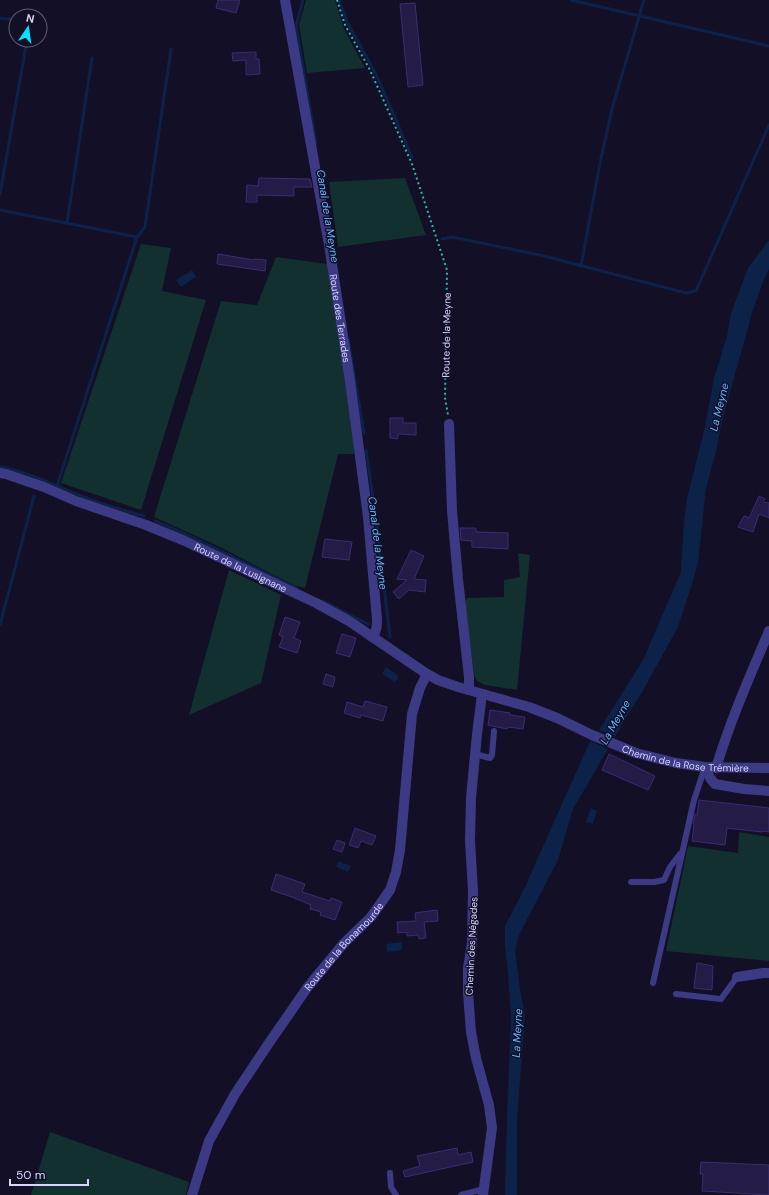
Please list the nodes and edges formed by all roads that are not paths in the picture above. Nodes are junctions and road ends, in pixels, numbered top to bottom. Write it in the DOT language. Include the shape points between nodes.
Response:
graph roads {
  1 [pos="284,0"];
  2 [pos="450,424"];
  3 [pos="0,473"];
  4 [pos="769,631"];
  5 [pos="372,637"];
  6 [pos="427,674"];
  7 [pos="469,690"];
  8 [pos="482,694"];
  9 [pos="494,731"];
  10 [pos="475,754"];
  11 [pos="710,768"];
  12 [pos="769,768"];
  13 [pos="769,791"];
  14 [pos="682,851"];
  15 [pos="631,882"];
  16 [pos="769,973"];
  17 [pos="737,977"];
  18 [pos="653,983"];
  19 [pos="676,994"];
  20 [pos="390,1173"];
  21 [pos="483,1192"];
  22 [pos="192,1195"];
  23 [pos="396,1195"];
  24 [pos="461,1195"];
  1 -- 5 [label="street, Route des Terrades" via="329,245 350,381 368,517 377,619"];
  2 -- 7 [label="street" via="452,511"];
  3 -- 5 [label="street, Route de la Lusignane" via="44,486 76,501 185,541 316,603"];
  4 -- 11 [label="street" via="723,745"];
  5 -- 6 [label="street, Route de la Lusignane"];
  6 -- 7 [label="street, Route de la Lusignane"];
  6 -- 22 [label="street, Route de la Bonamourde" via="412,714 400,850 390,890 371,917 344,943 307,988 235,1094 209,1142"];
  7 -- 8 [label="street, Chemin de la Rose Trémière"];
  8 -- 10 [label="street, Chemin des Négades"];
  8 -- 11 [label="street, Chemin de la Rose Trémière" via="529,707 636,754"];
  9 -- 10 [label="lane" via="490,758"];
  10 -- 21 [label="street, Chemin des Négades" via="471,798 473,891 468,993 471,1032 492,1128"];
  11 -- 12 [label="street, Chemin de la Rose Trémière"];
  11 -- 13 [label="street" via="710,778 715,784"];
  11 -- 14 [label="lane" via="694,800"];
  14 -- 15 [label="lane" via="664,880"];
  14 -- 18 [label="lane"];
  16 -- 17 [label="street"];
  17 -- 19 [label="lane" via="721,999"];
  20 -- 23 [label="lane" via="391,1187"];
  21 -- 24 [label="lane"];
}
